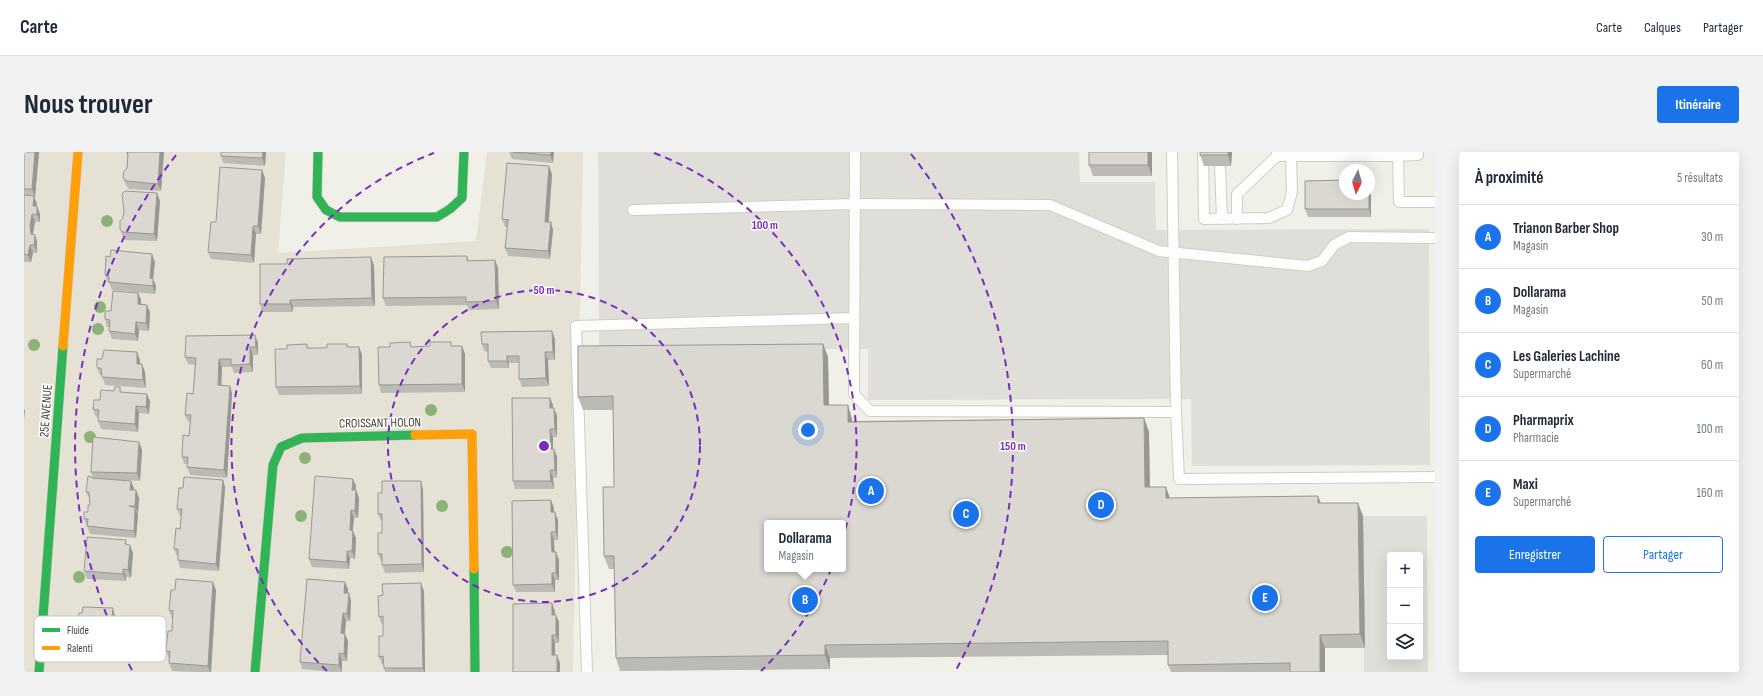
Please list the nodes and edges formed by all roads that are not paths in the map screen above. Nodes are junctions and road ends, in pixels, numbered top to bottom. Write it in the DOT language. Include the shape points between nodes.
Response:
graph roads {
  1 [pos="78,152"];
  2 [pos="318,152"];
  3 [pos="464,152"];
  4 [pos="854,152"];
  5 [pos="1172,152"];
  6 [pos="1203,152"];
  7 [pos="1418,152"];
  8 [pos="1277,154"];
  9 [pos="1346,154"];
  10 [pos="1385,154"];
  11 [pos="1291,156"];
  12 [pos="1398,156"];
  13 [pos="1220,166"];
  14 [pos="1435,202"];
  15 [pos="854,204"];
  16 [pos="633,210"];
  17 [pos="1222,219"];
  18 [pos="1237,219"];
  19 [pos="1435,238"];
  20 [pos="1174,254"];
  21 [pos="854,318"];
  22 [pos="1176,412"];
  23 [pos="1435,477"];
  24 [pos="43,616"];
  25 [pos="40,662"];
  26 [pos="39,672"];
  27 [pos="255,672"];
  28 [pos="475,672"];
  29 [pos="587,672"];
  1 -- 24 [label="street, 25E AVENUE"];
  2 -- 3 [label="street" via="317,197 326,210 340,217 437,217 450,210 462,198"];
  4 -- 15 [label="lane"];
  5 -- 20 [label="lane"];
  6 -- 17 [label="lane" via="1204,219"];
  7 -- 12 [label="lane" via="1418,155"];
  8 -- 11 [label="lane"];
  8 -- 18 [label="lane" via="1237,194"];
  9 -- 10 [label="lane"];
  9 -- 11 [label="lane"];
  10 -- 12 [label="lane"];
  11 -- 18 [label="lane" via="1292,192 1287,210 1269,218"];
  12 -- 14 [label="lane" via="1400,202"];
  13 -- 17 [label="lane"];
  15 -- 16 [label="lane"];
  15 -- 20 [label="lane" via="1050,205 1159,251"];
  15 -- 21 [label="lane"];
  17 -- 18 [label="lane"];
  19 -- 20 [label="lane" via="1349,237 1334,245 1322,261 1308,266"];
  20 -- 22 [label="lane"];
  21 -- 22 [label="lane" via="854,394 870,411"];
  21 -- 29 [label="lane" via="576,326"];
  22 -- 23 [label="lane" via="1178,479"];
  25 -- 26 [label="street, 25E AVENUE"];
  27 -- 28 [label="street, CROISSANT HOLON" via="273,465 281,447 302,438 472,434"];
}
